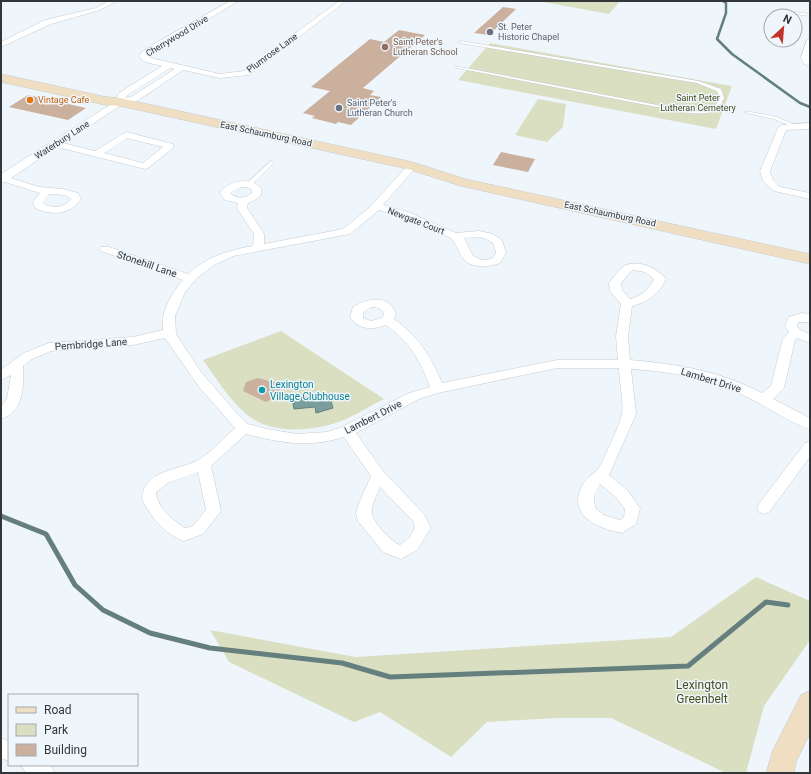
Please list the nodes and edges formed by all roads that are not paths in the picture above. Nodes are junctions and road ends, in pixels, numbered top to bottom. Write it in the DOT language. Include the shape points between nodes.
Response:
graph roads {
  1 [pos="114,1"];
  2 [pos="234,1"];
  3 [pos="343,1"];
  4 [pos="460,42"];
  5 [pos="810,42"];
  6 [pos="1,45"];
  7 [pos="810,64"];
  8 [pos="169,65"];
  9 [pos="457,67"];
  10 [pos="181,68"];
  11 [pos="1,71"];
  12 [pos="1,78"];
  13 [pos="120,102"];
  14 [pos="748,112"];
  15 [pos="795,126"];
  16 [pos="810,126"];
  17 [pos="56,144"];
  18 [pos="97,154"];
  19 [pos="271,163"];
  20 [pos="412,166"];
  21 [pos="2,178"];
  22 [pos="249,184"];
  23 [pos="46,191"];
  24 [pos="810,196"];
  25 [pos="243,201"];
  26 [pos="376,206"];
  27 [pos="455,236"];
  28 [pos="258,246"];
  29 [pos="810,246"];
  30 [pos="105,249"];
  31 [pos="810,259"];
  32 [pos="189,278"];
  33 [pos="627,302"];
  34 [pos="810,318"];
  35 [pos="387,320"];
  36 [pos="169,333"];
  37 [pos="796,333"];
  38 [pos="810,339"];
  39 [pos="18,364"];
  40 [pos="625,364"];
  41 [pos="1,376"];
  42 [pos="437,389"];
  43 [pos="764,399"];
  44 [pos="1,414"];
  45 [pos="810,424"];
  46 [pos="244,428"];
  47 [pos="347,431"];
  48 [pos="810,447"];
  49 [pos="204,464"];
  50 [pos="378,475"];
  51 [pos="602,477"];
  52 [pos="764,508"];
  53 [pos="810,704"];
  54 [pos="33,766"];
  55 [pos="45,773"];
  56 [pos="780,773"];
  1 -- 6 [label="street" via="98,9 48,22"];
  2 -- 8 [label="street, Cherrywood Drive" via="143,56"];
  3 -- 10 [label="street, Plumrose Lane" via="246,73 220,76"];
  4 -- 9 [label="lane" via="698,82 719,90 722,98 718,106 708,112 694,112"];
  5 -- 7 [label="street" via="805,57"];
  8 -- 10 [label="street, Plumrose Lane"];
  8 -- 13 [label="street, Waterbury Lane" via="122,95"];
  10 -- 13 [label="street, Waterbury Lane" via="134,99"];
  11 -- 13 [label="main road, East Schaumburg Road" via="112,95"];
  12 -- 13 [label="main road, East Schaumburg Road"];
  13 -- 17 [label="street, Waterbury Lane"];
  13 -- 20 [label="main road, East Schaumburg Road"];
  14 -- 15 [label="lane"];
  15 -- 16 [label="street"];
  15 -- 24 [label="street" via="782,128 765,171 768,181 777,189"];
  17 -- 18 [label="street"];
  17 -- 21 [label="street, Waterbury Lane"];
  18 -- 18 [label="street" via="145,166 170,146 126,135"];
  19 -- 22 [label="lane"];
  20 -- 26 [label="street"];
  20 -- 29 [label="main road, East Schaumburg Road" via="462,172"];
  20 -- 31 [label="main road, East Schaumburg Road" via="461,182"];
  21 -- 23 [label="street"];
  22 -- 25 [label="street" via="256,188 257,193"];
  22 -- 25 [label="street" via="234,186 226,193 233,200"];
  25 -- 28 [label="street" via="242,208 259,234"];
  26 -- 27 [label="street, Newgate Court" via="404,214"];
  26 -- 28 [label="street" via="346,232"];
  28 -- 32 [label="street" via="215,259"];
  30 -- 32 [label="street, Stonehill Lane"];
  32 -- 36 [label="street" via="173,303"];
  33 -- 40 [label="street" via="622,336"];
  34 -- 37 [label="street" via="793,320 791,326"];
  35 -- 42 [label="street" via="407,333 420,348"];
  36 -- 39 [label="street, Pembridge Lane" via="133,341 49,347 36,351"];
  36 -- 46 [label="street, Lambert Drive" via="186,361 217,401"];
  37 -- 38 [label="street"];
  37 -- 43 [label="street" via="789,338 777,388"];
  39 -- 41 [label="street, Pembridge Lane"];
  39 -- 44 [label="street" via="16,396"];
  40 -- 42 [label="street, Lambert Drive" via="557,364"];
  40 -- 43 [label="street, Lambert Drive" via="698,373"];
  40 -- 51 [label="street" via="629,414"];
  42 -- 47 [label="street, Lambert Drive" via="414,396"];
  43 -- 45 [label="street, Lambert Drive"];
  46 -- 47 [label="street, Lambert Drive" via="297,440 327,437"];
  46 -- 49 [label="street"];
  47 -- 50 [label="street"];
  48 -- 52 [label="street"];
  49 -- 49 [label="street" via="158,481 148,491 149,503 173,530 184,535 198,530 214,511"];
  50 -- 50 [label="street" via="366,503 366,521 388,547 401,552 411,548 423,528 419,518"];
  53 -- 56 [label="main road" via="783,760"];
  54 -- 55 [label="street"];
}
